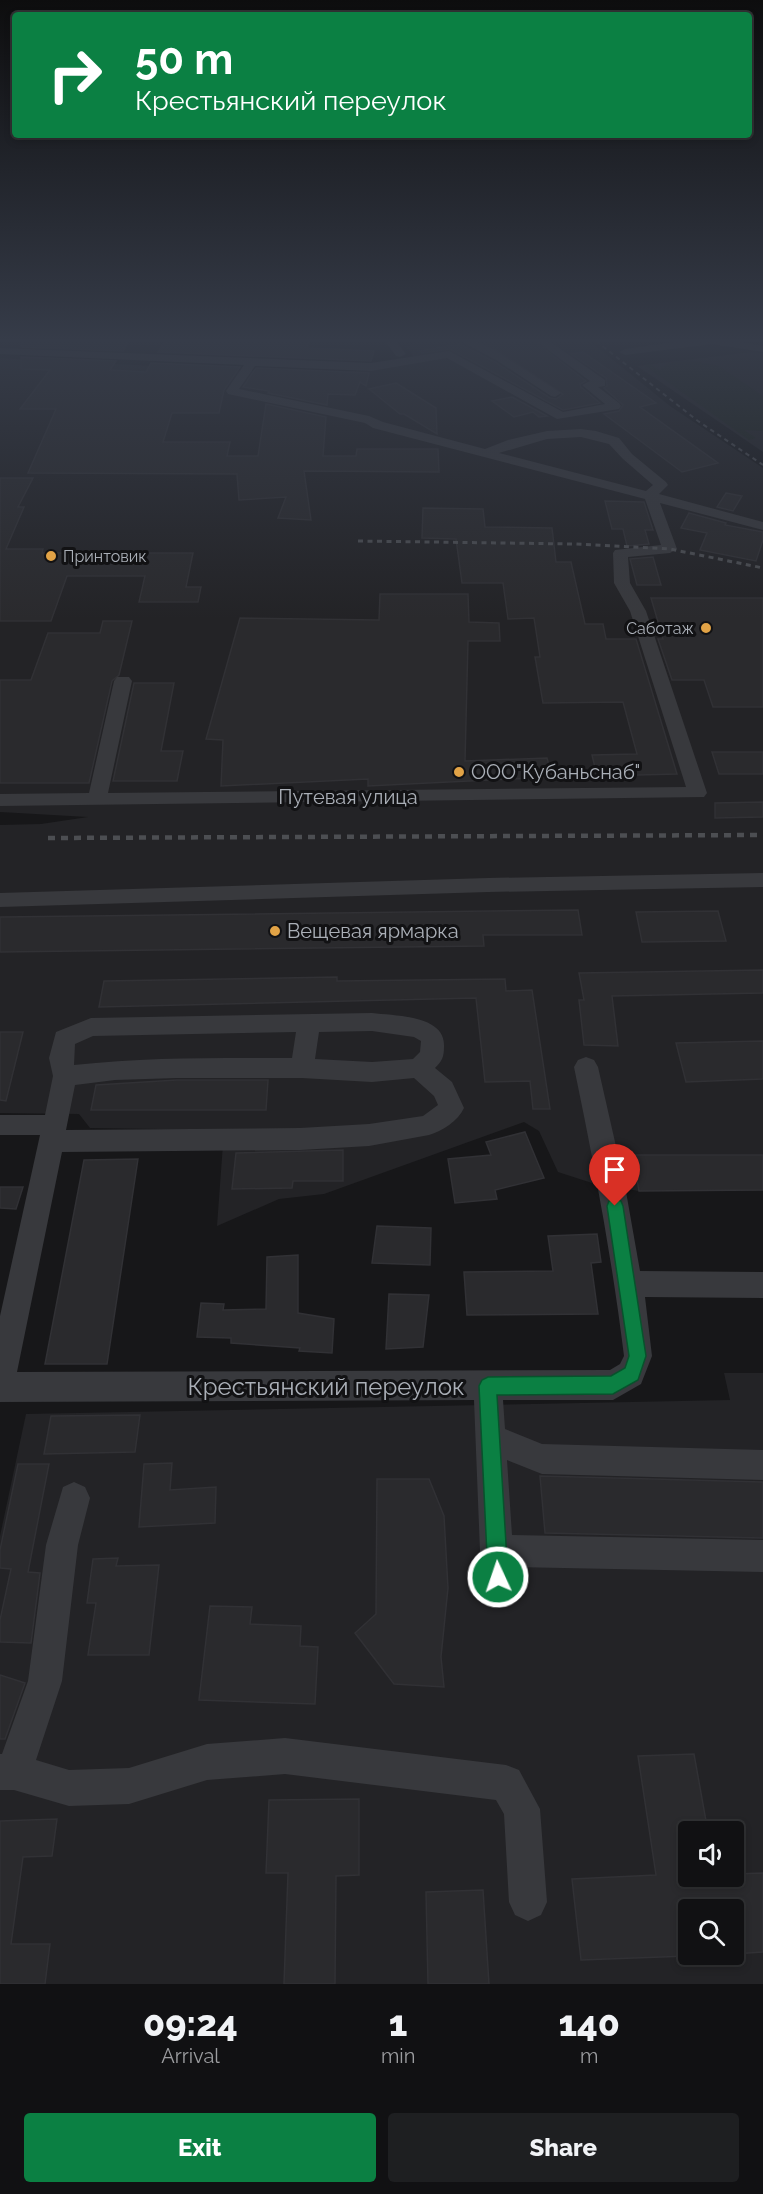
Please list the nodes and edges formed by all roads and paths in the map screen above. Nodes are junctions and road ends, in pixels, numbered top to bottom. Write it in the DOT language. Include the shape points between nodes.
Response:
graph roads {
  1 [pos="410,434"];
  2 [pos="571,434"];
  3 [pos="587,434"];
  4 [pos="485,454"];
  5 [pos="650,495"];
  6 [pos="763,526"];
  7 [pos="123,681"];
  8 [pos="97,799"];
  9 [pos="0,800"];
  10 [pos="763,880"];
  11 [pos="0,900"];
  12 [pos="309,1025"];
  13 [pos="586,1067"];
  14 [pos="302,1068"];
  15 [pos="419,1068"];
  16 [pos="65,1076"];
  17 [pos="0,1125"];
  18 [pos="53,1133"];
  19 [pos="628,1284"];
  20 [pos="763,1285"];
  21 [pos="0,1382"];
  22 [pos="488,1386"];
  23 [pos="0,1387"];
  24 [pos="490,1438"];
  25 [pos="763,1465"];
  26 [pos="74,1498"];
  27 [pos="763,1556"];
  28 [pos="7,1772"];
  29 [pos="528,1902"];
  1 -- 4 [label="street"];
  2 -- 4 [label="street" via="531,438"];
  3 -- 5 [label="street" via="613,440 661,485"];
  4 -- 5 [label="street"];
  5 -- 6 [label="street"];
  5 -- 8 [label="street, Путевая улица" via="670,549 620,553 622,583 638,611 697,793"];
  7 -- 8 [label="street"];
  8 -- 9 [label="street, Путевая улица"];
  10 -- 11 [label="street"];
  12 -- 14 [label="street"];
  12 -- 15 [label="street" via="372,1022 419,1029 433,1037 432,1056"];
  12 -- 16 [label="street" via="91,1027 64,1039 61,1058"];
  13 -- 19 [label="street"];
  14 -- 15 [label="street" via="372,1072"];
  14 -- 16 [label="street" via="116,1070"];
  15 -- 18 [label="street" via="443,1089 452,1108 429,1125 369,1136"];
  16 -- 18 [label="street"];
  17 -- 18 [label="street"];
  18 -- 21 [label="street"];
  19 -- 20 [label="street"];
  19 -- 22 [label="street, Крестьянский переулок" via="638,1356 632,1374 613,1385"];
  22 -- 23 [label="street, Крестьянский переулок"];
  22 -- 24 [label="street"];
  24 -- 25 [label="street" via="542,1459"];
  24 -- 27 [label="street" via="497,1564"];
  26 -- 28 [label="street" via="62,1545 45,1681"];
  28 -- 29 [label="street" via="69,1788 129,1786 207,1762 285,1756 506,1783 522,1809"];
}
